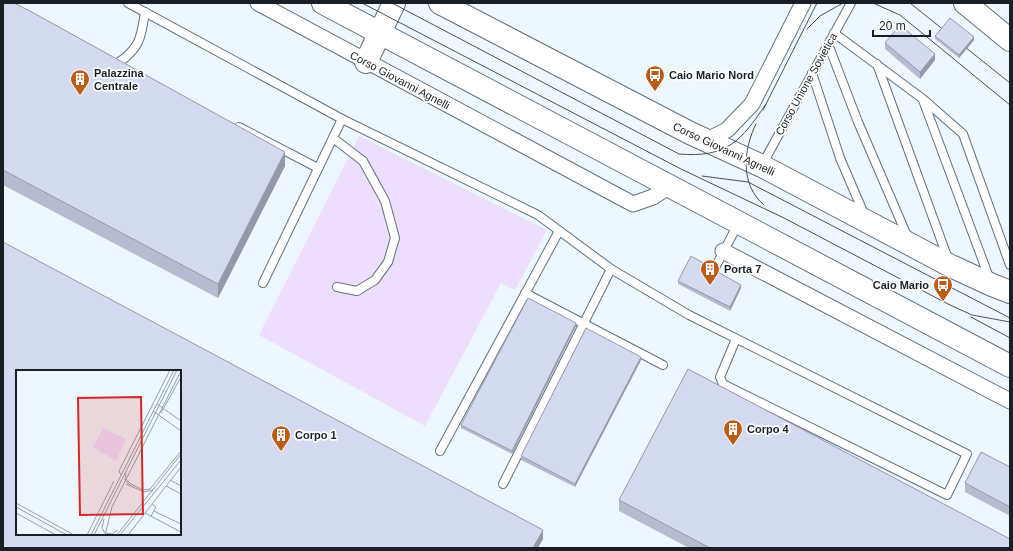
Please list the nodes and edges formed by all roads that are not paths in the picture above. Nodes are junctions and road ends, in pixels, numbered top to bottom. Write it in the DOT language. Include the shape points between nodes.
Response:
graph roads {
  1 [pos="128,3"];
  2 [pos="258,3"];
  3 [pos="324,3"];
  4 [pos="394,3"];
  5 [pos="440,3"];
  6 [pos="803,3"];
  7 [pos="851,3"];
  8 [pos="965,3"];
  9 [pos="145,12"];
  10 [pos="381,33"];
  11 [pos="834,34"];
  12 [pos="1010,40"];
  13 [pos="828,44"];
  14 [pos="366,62"];
  15 [pos="118,63"];
  16 [pos="877,64"];
  17 [pos="812,73"];
  18 [pos="923,99"];
  19 [pos="342,120"];
  20 [pos="228,121"];
  21 [pos="333,138"];
  22 [pos="706,141"];
  23 [pos="762,166"];
  24 [pos="318,168"];
  25 [pos="671,185"];
  26 [pos="867,220"];
  27 [pos="739,222"];
  28 [pos="559,231"];
  29 [pos="910,244"];
  30 [pos="723,251"];
  31 [pos="1010,265"];
  32 [pos="951,266"];
  33 [pos="611,269"];
  34 [pos="712,271"];
  35 [pos="263,283"];
  36 [pos="337,287"];
  37 [pos="1001,288"];
  38 [pos="525,293"];
  39 [pos="584,323"];
  40 [pos="736,339"];
  41 [pos="663,365"];
  42 [pos="1010,366"];
  43 [pos="1010,401"];
  44 [pos="440,451"];
  45 [pos="503,484"];
  1 -- 9 [label="lane"];
  2 -- 14 [label="street, Corso Giovanni Agnelli"];
  3 -- 10 [label="main road"];
  4 -- 10 [label="main road"];
  5 -- 22 [label="main road, Corso Giovanni Agnelli"];
  6 -- 22 [label="street" via="752,104 727,130"];
  7 -- 11 [label="lane, Corso Unione Sovietica"];
  8 -- 12 [label="main road"];
  9 -- 15 [label="lane" via="142,36 132,54"];
  9 -- 19 [label="lane"];
  10 -- 14 [label="main road"];
  10 -- 25 [label="main road"];
  11 -- 13 [label="lane, Corso Unione Sovietica"];
  11 -- 16 [label="lane"];
  13 -- 17 [label="lane, Corso Unione Sovietica"];
  13 -- 29 [label="lane"];
  14 -- 25 [label="street, Corso Giovanni Agnelli" via="633,204 653,197"];
  16 -- 18 [label="lane"];
  16 -- 32 [label="lane"];
  17 -- 23 [label="lane, Corso Unione Sovietica"];
  17 -- 26 [label="lane" via="840,158"];
  18 -- 31 [label="lane" via="963,134"];
  18 -- 37 [label="lane"];
  19 -- 21 [label="lane"];
  19 -- 28 [label="lane" via="538,215"];
  20 -- 24 [label="lane"];
  21 -- 24 [label="lane"];
  21 -- 36 [label="lane" via="363,161 385,201 395,238 388,262 375,280 357,291"];
  22 -- 23 [label="main road, Corso Giovanni Agnelli"];
  23 -- 26 [label="main road, Corso Giovanni Agnelli"];
  24 -- 35 [label="lane"];
  25 -- 27 [label="main road"];
  26 -- 29 [label="main road, Corso Giovanni Agnelli"];
  27 -- 30 [label="lane"];
  27 -- 42 [label="main road"];
  28 -- 33 [label="lane"];
  28 -- 38 [label="lane"];
  29 -- 32 [label="main road, Corso Giovanni Agnelli"];
  30 -- 34 [label="lane"];
  30 -- 43 [label="street"];
  32 -- 37 [label="main road, Corso Giovanni Agnelli"];
  33 -- 39 [label="lane"];
  33 -- 40 [label="lane" via="689,315"];
  38 -- 39 [label="lane"];
  38 -- 44 [label="lane"];
  39 -- 41 [label="lane"];
  39 -- 45 [label="lane"];
  40 -- 40 [label="lane" via="720,377 724,384 947,495 967,454"];
}
